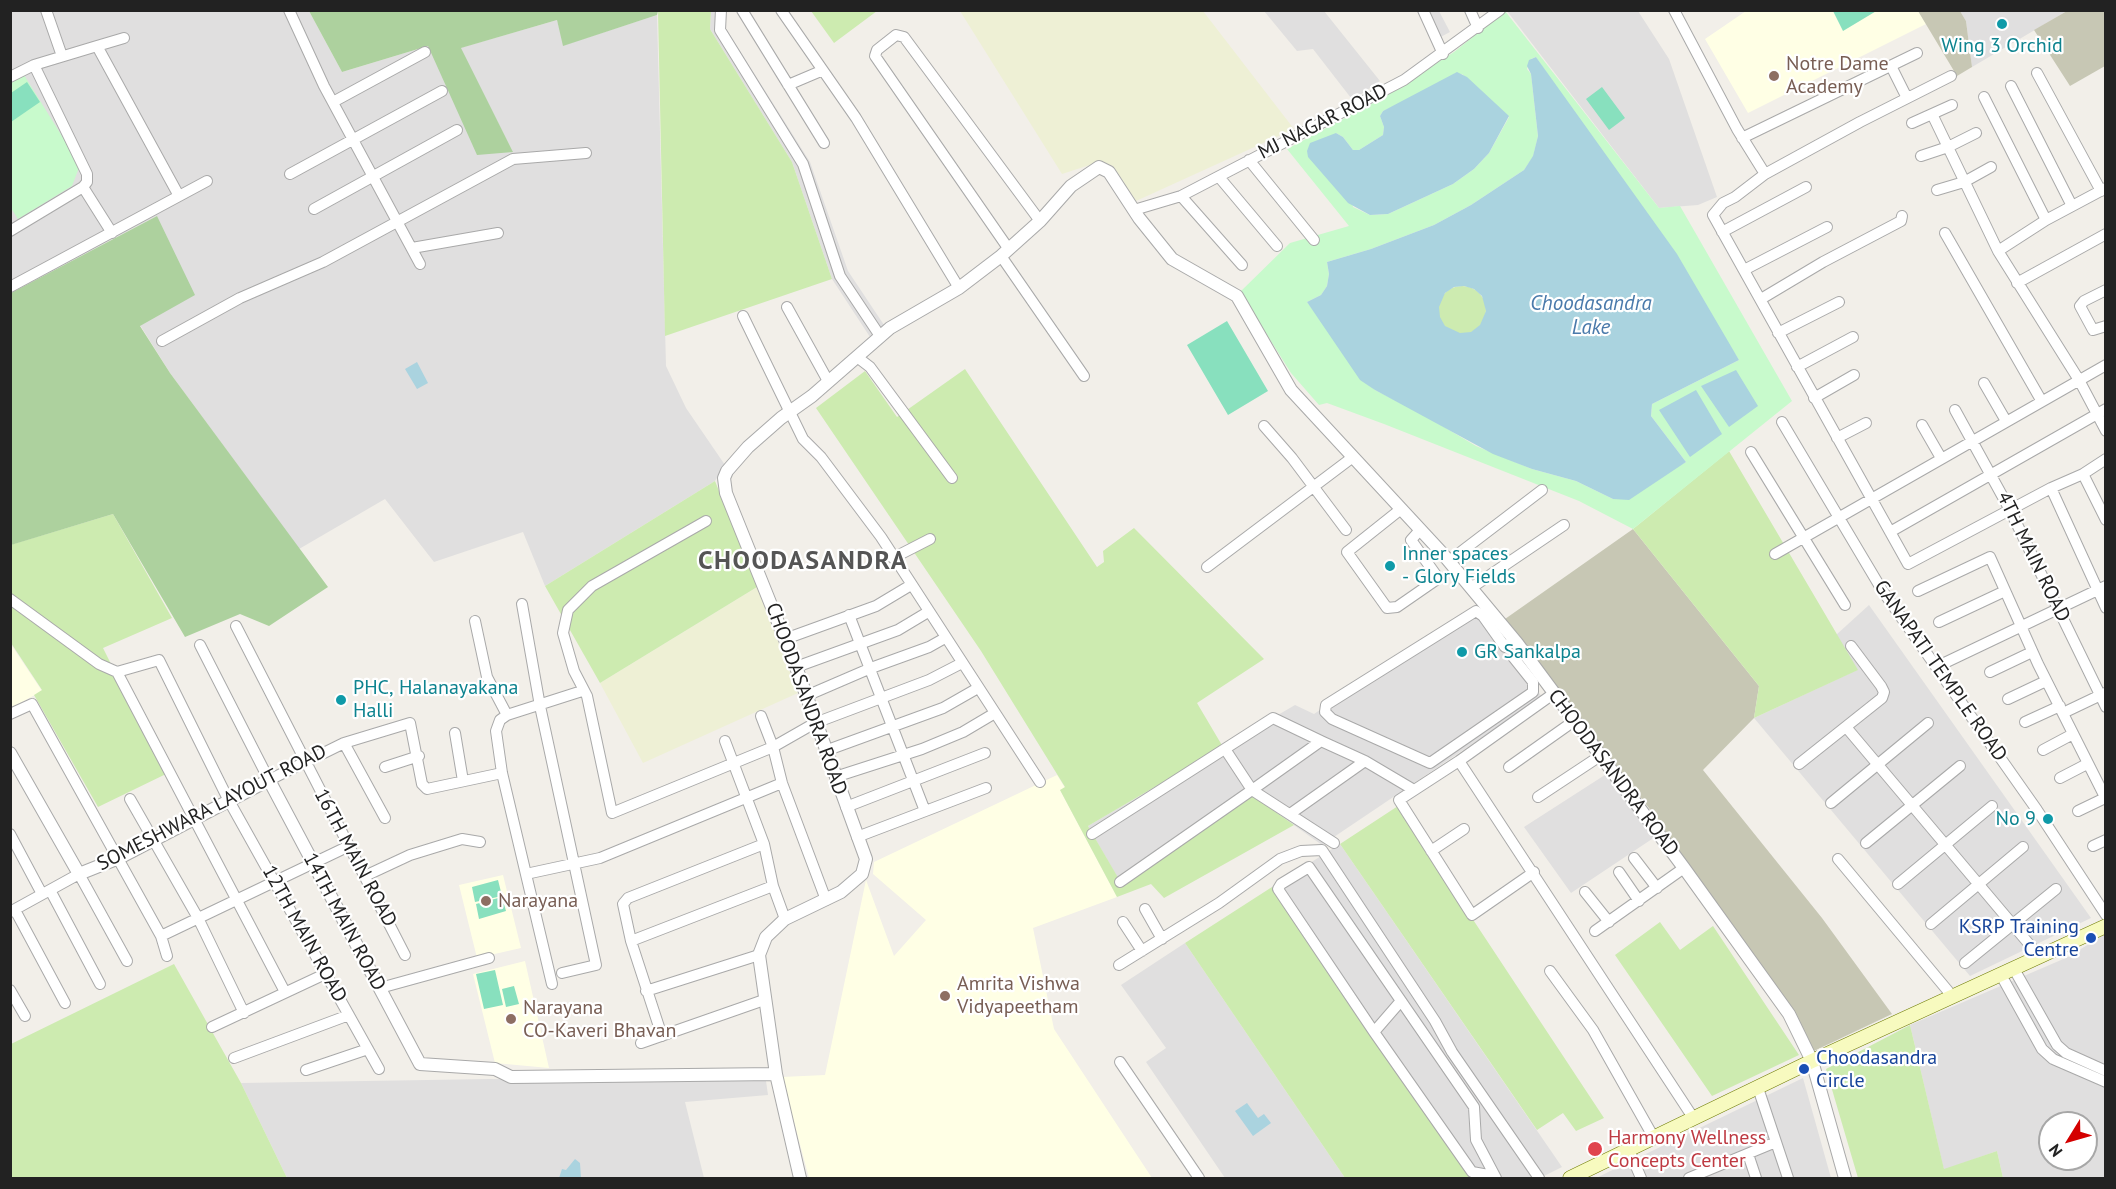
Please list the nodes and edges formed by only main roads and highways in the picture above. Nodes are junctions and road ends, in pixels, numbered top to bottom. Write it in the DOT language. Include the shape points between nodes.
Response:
graph roads {
  1 [pos="2106,926"];
  2 [pos="1570,1179"];
  1 -- 2 [label="main road" via="1812,1061"];
}
